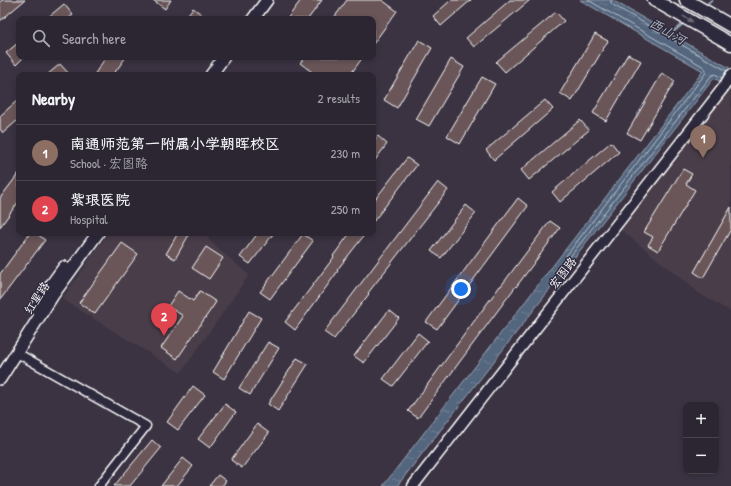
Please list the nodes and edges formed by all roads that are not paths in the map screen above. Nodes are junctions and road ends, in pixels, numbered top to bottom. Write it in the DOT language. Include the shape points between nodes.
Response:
graph roads {
  1 [pos="258,0"];
  2 [pos="267,0"];
  3 [pos="654,0"];
  4 [pos="686,0"];
  5 [pos="246,16"];
  6 [pos="255,16"];
  7 [pos="731,26"];
  8 [pos="731,44"];
  9 [pos="215,60"];
  10 [pos="222,60"];
  11 [pos="206,72"];
  12 [pos="213,72"];
  13 [pos="731,75"];
  14 [pos="87,236"];
  15 [pos="96,236"];
  16 [pos="16,353"];
  17 [pos="0,366"];
  18 [pos="0,379"];
  19 [pos="99,486"];
  20 [pos="414,486"];
  1 -- 5 [label="main road"];
  2 -- 6 [label="main road"];
  3 -- 8 [label="main road, one-way"];
  4 -- 7 [label="main road"];
  9 -- 11 [label="main road"];
  10 -- 12 [label="main road"];
  13 -- 20 [label="street, 宏图路"];
  14 -- 17 [label="main road, 红星路" via="48,289"];
  15 -- 16 [label="main road, 红星路" via="53,295"];
  16 -- 18 [label="main road, 红星路"];
  16 -- 19 [label="street" via="146,426"];
}
